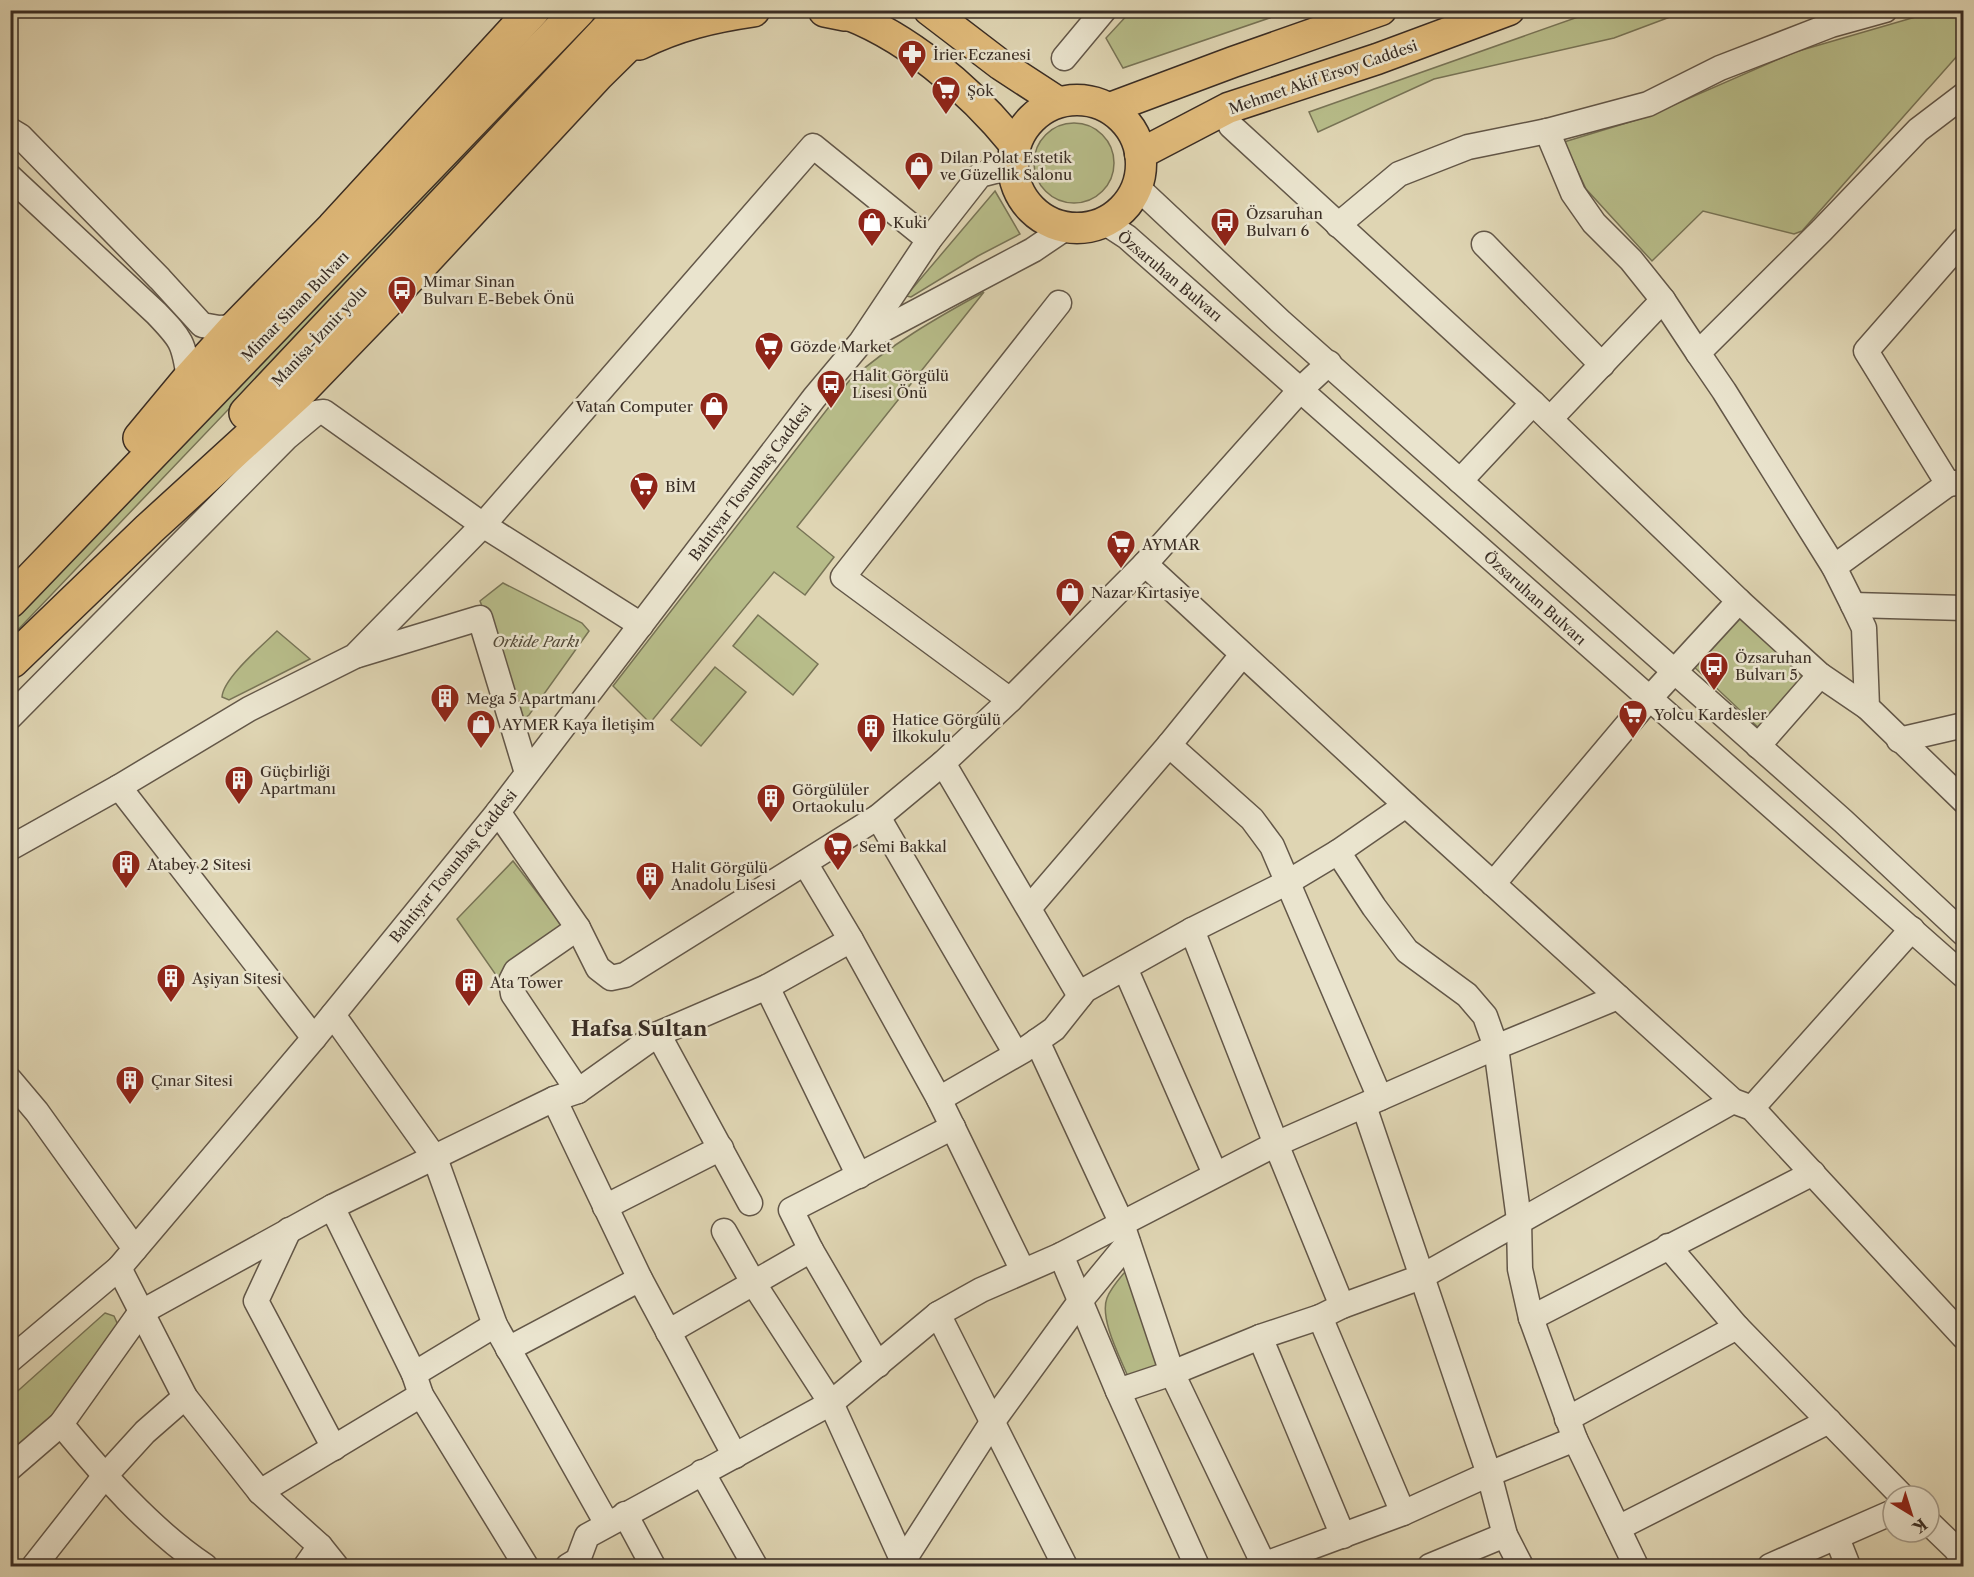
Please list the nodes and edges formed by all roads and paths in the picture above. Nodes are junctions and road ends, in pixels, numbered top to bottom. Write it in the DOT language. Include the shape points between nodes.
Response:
graph roads {
  1 [pos="533,10"];
  2 [pos="579,10"];
  3 [pos="626,10"];
  4 [pos="663,10"];
  5 [pos="753,10"];
  6 [pos="929,10"];
  7 [pos="1381,10"];
  8 [pos="1509,10"];
  9 [pos="1885,10"];
  10 [pos="835,12"];
  11 [pos="1098,12"];
  12 [pos="513,25"];
  13 [pos="1064,58"];
  14 [pos="597,75"];
  15 [pos="1964,95"];
  16 [pos="1058,102"];
  17 [pos="1110,108"];
  18 [pos="1231,126"];
  19 [pos="10,130"];
  20 [pos="1547,131"];
  21 [pos="1140,154"];
  22 [pos="1013,156"];
  23 [pos="10,177"];
  24 [pos="1137,187"];
  25 [pos="1104,222"];
  26 [pos="1338,225"];
  27 [pos="1067,227"];
  28 [pos="1964,239"];
  29 [pos="929,240"];
  30 [pos="1484,244"];
  31 [pos="1663,300"];
  32 [pos="1059,303"];
  33 [pos="236,327"];
  34 [pos="861,342"];
  35 [pos="1698,353"];
  36 [pos="1329,363"];
  37 [pos="1602,365"];
  38 [pos="189,379"];
  39 [pos="1301,389"];
  40 [pos="1542,411"];
  41 [pos="1460,481"];
  42 [pos="1956,483"];
  43 [pos="483,525"];
  44 [pos="1145,564"];
  45 [pos="1834,567"];
  46 [pos="10,593"];
  47 [pos="10,601"];
  48 [pos="1739,601"];
  49 [pos="1853,605"];
  50 [pos="1964,608"];
  51 [pos="641,625"];
  52 [pos="1242,655"];
  53 [pos="355,656"];
  54 [pos="11,663"];
  55 [pos="1673,672"];
  56 [pos="1820,675"];
  57 [pos="1649,699"];
  58 [pos="1010,700"];
  59 [pos="1867,707"];
  60 [pos="10,717"];
  61 [pos="1964,725"];
  62 [pos="1899,740"];
  63 [pos="1169,746"];
  64 [pos="1758,746"];
  65 [pos="943,763"];
  66 [pos="527,773"];
  67 [pos="119,787"];
  68 [pos="1964,801"];
  69 [pos="1406,805"];
  70 [pos="498,812"];
  71 [pos="878,818"];
  72 [pos="10,848"];
  73 [pos="1338,852"];
  74 [pos="805,863"];
  75 [pos="1288,882"];
  76 [pos="1493,884"];
  77 [pos="1030,907"];
  78 [pos="578,928"];
  79 [pos="1912,929"];
  80 [pos="1192,930"];
  81 [pos="1964,934"];
  82 [pos="851,940"];
  83 [pos="1125,968"];
  84 [pos="1964,976"];
  85 [pos="767,987"];
  86 [pos="1080,996"];
  87 [pos="1618,997"];
  88 [pos="333,1014"];
  89 [pos="657,1034"];
  90 [pos="314,1038"];
  91 [pos="1037,1041"];
  92 [pos="1496,1047"];
  93 [pos="1016,1054"];
  94 [pos="10,1080"];
  95 [pos="578,1090"];
  96 [pos="554,1099"];
  97 [pos="939,1100"];
  98 [pos="1372,1102"];
  99 [pos="1743,1105"];
  100 [pos="953,1127"];
  101 [pos="1276,1143"];
  102 [pos="721,1148"];
  103 [pos="435,1158"];
  104 [pos="1813,1173"];
  105 [pos="1215,1174"];
  106 [pos="859,1176"];
  107 [pos="750,1203"];
  108 [pos="332,1207"];
  109 [pos="605,1207"];
  110 [pos="1519,1220"];
  111 [pos="289,1230"];
  112 [pos="724,1231"];
  113 [pos="1125,1233"];
  114 [pos="1668,1246"];
  115 [pos="135,1250"];
  116 [pos="811,1250"];
  117 [pos="1060,1255"];
  118 [pos="119,1268"];
  119 [pos="1023,1271"];
  120 [pos="1421,1277"];
  121 [pos="640,1279"];
  122 [pos="754,1284"];
  123 [pos="1081,1300"];
  124 [pos="1342,1306"];
  125 [pos="140,1313"];
  126 [pos="938,1314"];
  127 [pos="1320,1317"];
  128 [pos="1531,1317"];
  129 [pos="495,1324"];
  130 [pos="1737,1327"];
  131 [pos="668,1332"];
  132 [pos="1260,1337"];
  133 [pos="1964,1338"];
  134 [pos="508,1350"];
  135 [pos="10,1360"];
  136 [pos="878,1365"];
  137 [pos="1172,1373"];
  138 [pos="418,1385"];
  139 [pos="1118,1391"];
  140 [pos="185,1397"];
  141 [pos="831,1403"];
  142 [pos="993,1421"];
  143 [pos="1829,1421"];
  144 [pos="61,1424"];
  145 [pos="1571,1429"];
  146 [pos="334,1448"];
  147 [pos="735,1456"];
  148 [pos="10,1468"];
  149 [pos="702,1472"];
  150 [pos="1489,1474"];
  151 [pos="105,1477"];
  152 [pos="1890,1484"];
  153 [pos="260,1492"];
  154 [pos="1403,1513"];
  155 [pos="1881,1518"];
  156 [pos="616,1519"];
  157 [pos="1618,1528"];
  158 [pos="1941,1533"];
  159 [pos="1505,1535"];
  160 [pos="1343,1536"];
  161 [pos="1837,1538"];
  162 [pos="320,1546"];
  163 [pos="1961,1550"];
  164 [pos="188,1562"];
  165 [pos="902,1565"];
  166 [pos="34,1566"];
  167 [pos="306,1566"];
  168 [pos="336,1566"];
  169 [pos="524,1566"];
  170 [pos="568,1566"];
  171 [pos="652,1566"];
  172 [pos="755,1566"];
  173 [pos="1065,1566"];
  174 [pos="1197,1566"];
  175 [pos="1262,1566"];
  176 [pos="1430,1566"];
  177 [pos="1521,1566"];
  178 [pos="1636,1566"];
  179 [pos="1770,1566"];
  180 [pos="1848,1566"];
  1 -- 12 [label="highway"];
  2 -- 47 [label="highway, Mimar Sinan Bulvarı"];
  3 -- 54 [label="highway, Manisa-İzmir yolu"];
  4 -- 14 [label="highway"];
  5 -- 14 [label="highway" via="665,30 635,45"];
  6 -- 16 [label="main road"];
  7 -- 17 [label="main road"];
  8 -- 21 [label="main road, Mehmet Akif Ersoy Caddesi" via="1228,108"];
  9 -- 20 [label="street" via="1831,25 1731,64 1648,104"];
  10 -- 22 [label="main road" via="884,31 952,78 981,105"];
  11 -- 13 [label="street"];
  12 -- 33 [label="highway" via="333,228"];
  14 -- 54 [label="highway" via="299,392 149,529"];
  15 -- 35 [label="street" via="1918,130"];
  16 -- 17 [label="main road" via="1093,101"];
  16 -- 22 [label="main road" via="1029,120"];
  17 -- 21 [label="main road" via="1125,120"];
  18 -- 26 [label="street"];
  19 -- 33 [label="street" via="202,325"];
  20 -- 26 [label="street" via="1468,147 1399,174"];
  20 -- 31 [label="street" via="1573,193 1594,223"];
  21 -- 24 [label="main road"];
  22 -- 27 [label="main road" via="1021,196 1033,212"];
  22 -- 29 [label="street, Bahtiyar Tosunbaş Caddesi" via="980,175"];
  23 -- 38 [label="street" via="177,335 185,351"];
  24 -- 25 [label="main road" via="1124,207"];
  24 -- 36 [label="street"];
  25 -- 27 [label="main road"];
  25 -- 39 [label="street, Özsaruhan Bulvarı" via="1129,239"];
  26 -- 40 [label="street"];
  27 -- 34 [label="street, Bahtiyar Tosunbaş Caddesi" via="1033,250"];
  28 -- 42 [label="street" via="1866,351"];
  29 -- 34 [label="street, Bahtiyar Tosunbaş Caddesi"];
  29 -- 43 [label="street" via="813,146"];
  30 -- 37 [label="street"];
  31 -- 35 [label="street"];
  31 -- 37 [label="street"];
  32 -- 58 [label="street" via="843,577"];
  33 -- 38 [label="highway"];
  34 -- 51 [label="street, Bahtiyar Tosunbaş Caddesi"];
  35 -- 45 [label="street"];
  36 -- 39 [label="street"];
  36 -- 41 [label="street"];
  37 -- 40 [label="street"];
  38 -- 46 [label="highway"];
  39 -- 44 [label="street"];
  39 -- 57 [label="street, Özsaruhan Bulvarı"];
  40 -- 41 [label="street"];
  40 -- 48 [label="street"];
  41 -- 55 [label="street"];
  42 -- 45 [label="street"];
  43 -- 51 [label="street"];
  43 -- 53 [label="street"];
  43 -- 60 [label="street" via="324,412 316,413 286,438"];
  44 -- 52 [label="street"];
  44 -- 58 [label="street"];
  45 -- 49 [label="street"];
  48 -- 55 [label="street"];
  48 -- 56 [label="street"];
  49 -- 50 [label="street"];
  49 -- 59 [label="street" via="1864,628"];
  51 -- 66 [label="street, Bahtiyar Tosunbaş Caddesi"];
  52 -- 63 [label="street"];
  52 -- 69 [label="street"];
  53 -- 66 [label="street" via="480,618"];
  53 -- 67 [label="street" via="249,710"];
  55 -- 57 [label="street"];
  55 -- 64 [label="street"];
  56 -- 59 [label="street"];
  56 -- 64 [label="street"];
  57 -- 76 [label="street"];
  57 -- 79 [label="street, Özsaruhan Bulvarı"];
  58 -- 65 [label="street"];
  59 -- 62 [label="street"];
  61 -- 62 [label="street"];
  62 -- 68 [label="street"];
  63 -- 75 [label="street" via="1252,819 1272,846"];
  63 -- 77 [label="street"];
  64 -- 81 [label="street"];
  65 -- 71 [label="street"];
  65 -- 77 [label="street"];
  66 -- 70 [label="street, Bahtiyar Tosunbaş Caddesi"];
  67 -- 72 [label="street"];
  67 -- 90 [label="street"];
  69 -- 73 [label="street"];
  69 -- 76 [label="street"];
  70 -- 78 [label="street"];
  70 -- 88 [label="street, Bahtiyar Tosunbaş Caddesi"];
  71 -- 74 [label="street"];
  71 -- 93 [label="street"];
  73 -- 75 [label="street"];
  73 -- 92 [label="street" via="1407,951 1467,995 1485,1016"];
  74 -- 78 [label="street" via="625,975 611,978 598,968"];
  74 -- 82 [label="street"];
  75 -- 80 [label="street"];
  75 -- 98 [label="street"];
  76 -- 87 [label="street"];
  77 -- 86 [label="street"];
  78 -- 95 [label="street" via="516,971 510,981 513,994"];
  79 -- 84 [label="street, Özsaruhan Bulvarı"];
  79 -- 99 [label="street"];
  80 -- 83 [label="street"];
  80 -- 101 [label="street"];
  82 -- 85 [label="street"];
  82 -- 97 [label="street"];
  83 -- 86 [label="street"];
  83 -- 105 [label="street"];
  85 -- 89 [label="street"];
  85 -- 106 [label="street"];
  86 -- 91 [label="street" via="1054,1029"];
  87 -- 92 [label="street"];
  87 -- 99 [label="street"];
  88 -- 90 [label="street, Bahtiyar Tosunbaş Caddesi"];
  88 -- 103 [label="street"];
  89 -- 95 [label="street"];
  89 -- 102 [label="street"];
  90 -- 115 [label="street, Bahtiyar Tosunbaş Caddesi"];
  91 -- 93 [label="street"];
  91 -- 113 [label="street"];
  92 -- 98 [label="street"];
  92 -- 110 [label="street"];
  93 -- 97 [label="street"];
  94 -- 115 [label="street"];
  95 -- 96 [label="street"];
  96 -- 103 [label="street"];
  96 -- 109 [label="street"];
  97 -- 100 [label="street"];
  98 -- 101 [label="street"];
  98 -- 120 [label="street"];
  99 -- 104 [label="street"];
  99 -- 110 [label="street"];
  100 -- 106 [label="street"];
  100 -- 119 [label="street"];
  101 -- 105 [label="street"];
  101 -- 124 [label="street"];
  102 -- 107 [label="street"];
  102 -- 109 [label="street"];
  103 -- 108 [label="street"];
  103 -- 129 [label="street"];
  104 -- 114 [label="street"];
  104 -- 133 [label="street"];
  105 -- 113 [label="street"];
  106 -- 116 [label="street" via="791,1210"];
  108 -- 111 [label="street"];
  108 -- 138 [label="street"];
  109 -- 121 [label="street"];
  110 -- 120 [label="street"];
  110 -- 128 [label="street" via="1520,1269"];
  111 -- 125 [label="street"];
  111 -- 146 [label="street" via="256,1301"];
  112 -- 122 [label="street"];
  113 -- 117 [label="street"];
  113 -- 123 [label="street"];
  113 -- 137 [label="street"];
  114 -- 128 [label="street"];
  114 -- 130 [label="street"];
  115 -- 118 [label="street, Bahtiyar Tosunbaş Caddesi"];
  116 -- 122 [label="street"];
  116 -- 136 [label="street"];
  117 -- 119 [label="street"];
  117 -- 123 [label="street"];
  118 -- 125 [label="street"];
  118 -- 135 [label="street, Bahtiyar Tosunbaş Caddesi"];
  119 -- 126 [label="street"];
  120 -- 124 [label="street"];
  120 -- 150 [label="street"];
  121 -- 131 [label="street"];
  121 -- 134 [label="street"];
  122 -- 131 [label="street"];
  122 -- 141 [label="street"];
  123 -- 139 [label="street"];
  123 -- 142 [label="street"];
  124 -- 127 [label="street"];
  125 -- 140 [label="street"];
  125 -- 144 [label="street"];
  126 -- 136 [label="street"];
  126 -- 142 [label="street"];
  127 -- 132 [label="street"];
  127 -- 154 [label="street"];
  128 -- 145 [label="street"];
  129 -- 134 [label="street"];
  129 -- 138 [label="street"];
  130 -- 143 [label="street"];
  130 -- 145 [label="street"];
  131 -- 147 [label="street"];
  132 -- 137 [label="street"];
  132 -- 160 [label="street"];
  134 -- 156 [label="street"];
  136 -- 141 [label="street"];
  137 -- 139 [label="street"];
  137 -- 175 [label="street"];
  138 -- 146 [label="street"];
  138 -- 169 [label="street"];
  139 -- 174 [label="street"];
  140 -- 151 [label="street" via="145,1432"];
  140 -- 153 [label="street"];
  141 -- 147 [label="street"];
  141 -- 165 [label="street"];
  142 -- 165 [label="street"];
  142 -- 173 [label="street"];
  143 -- 152 [label="street"];
  143 -- 157 [label="street"];
  144 -- 148 [label="street"];
  144 -- 151 [label="street"];
  145 -- 150 [label="street"];
  145 -- 157 [label="street"];
  146 -- 153 [label="street"];
  147 -- 149 [label="street"];
  149 -- 156 [label="street"];
  149 -- 172 [label="street"];
  150 -- 154 [label="street"];
  150 -- 159 [label="street"];
  151 -- 164 [label="street"];
  151 -- 166 [label="street"];
  153 -- 162 [label="street"];
  154 -- 160 [label="street"];
  155 -- 161 [label="street"];
  156 -- 170 [label="street" via="587,1536 578,1560"];
  156 -- 171 [label="street"];
  157 -- 178 [label="street"];
  158 -- 163 [label="street"];
  159 -- 176 [label="street"];
  159 -- 177 [label="street"];
  160 -- 175 [label="street"];
  161 -- 179 [label="street"];
  161 -- 180 [label="street"];
  162 -- 167 [label="street"];
  162 -- 168 [label="street"];
}
